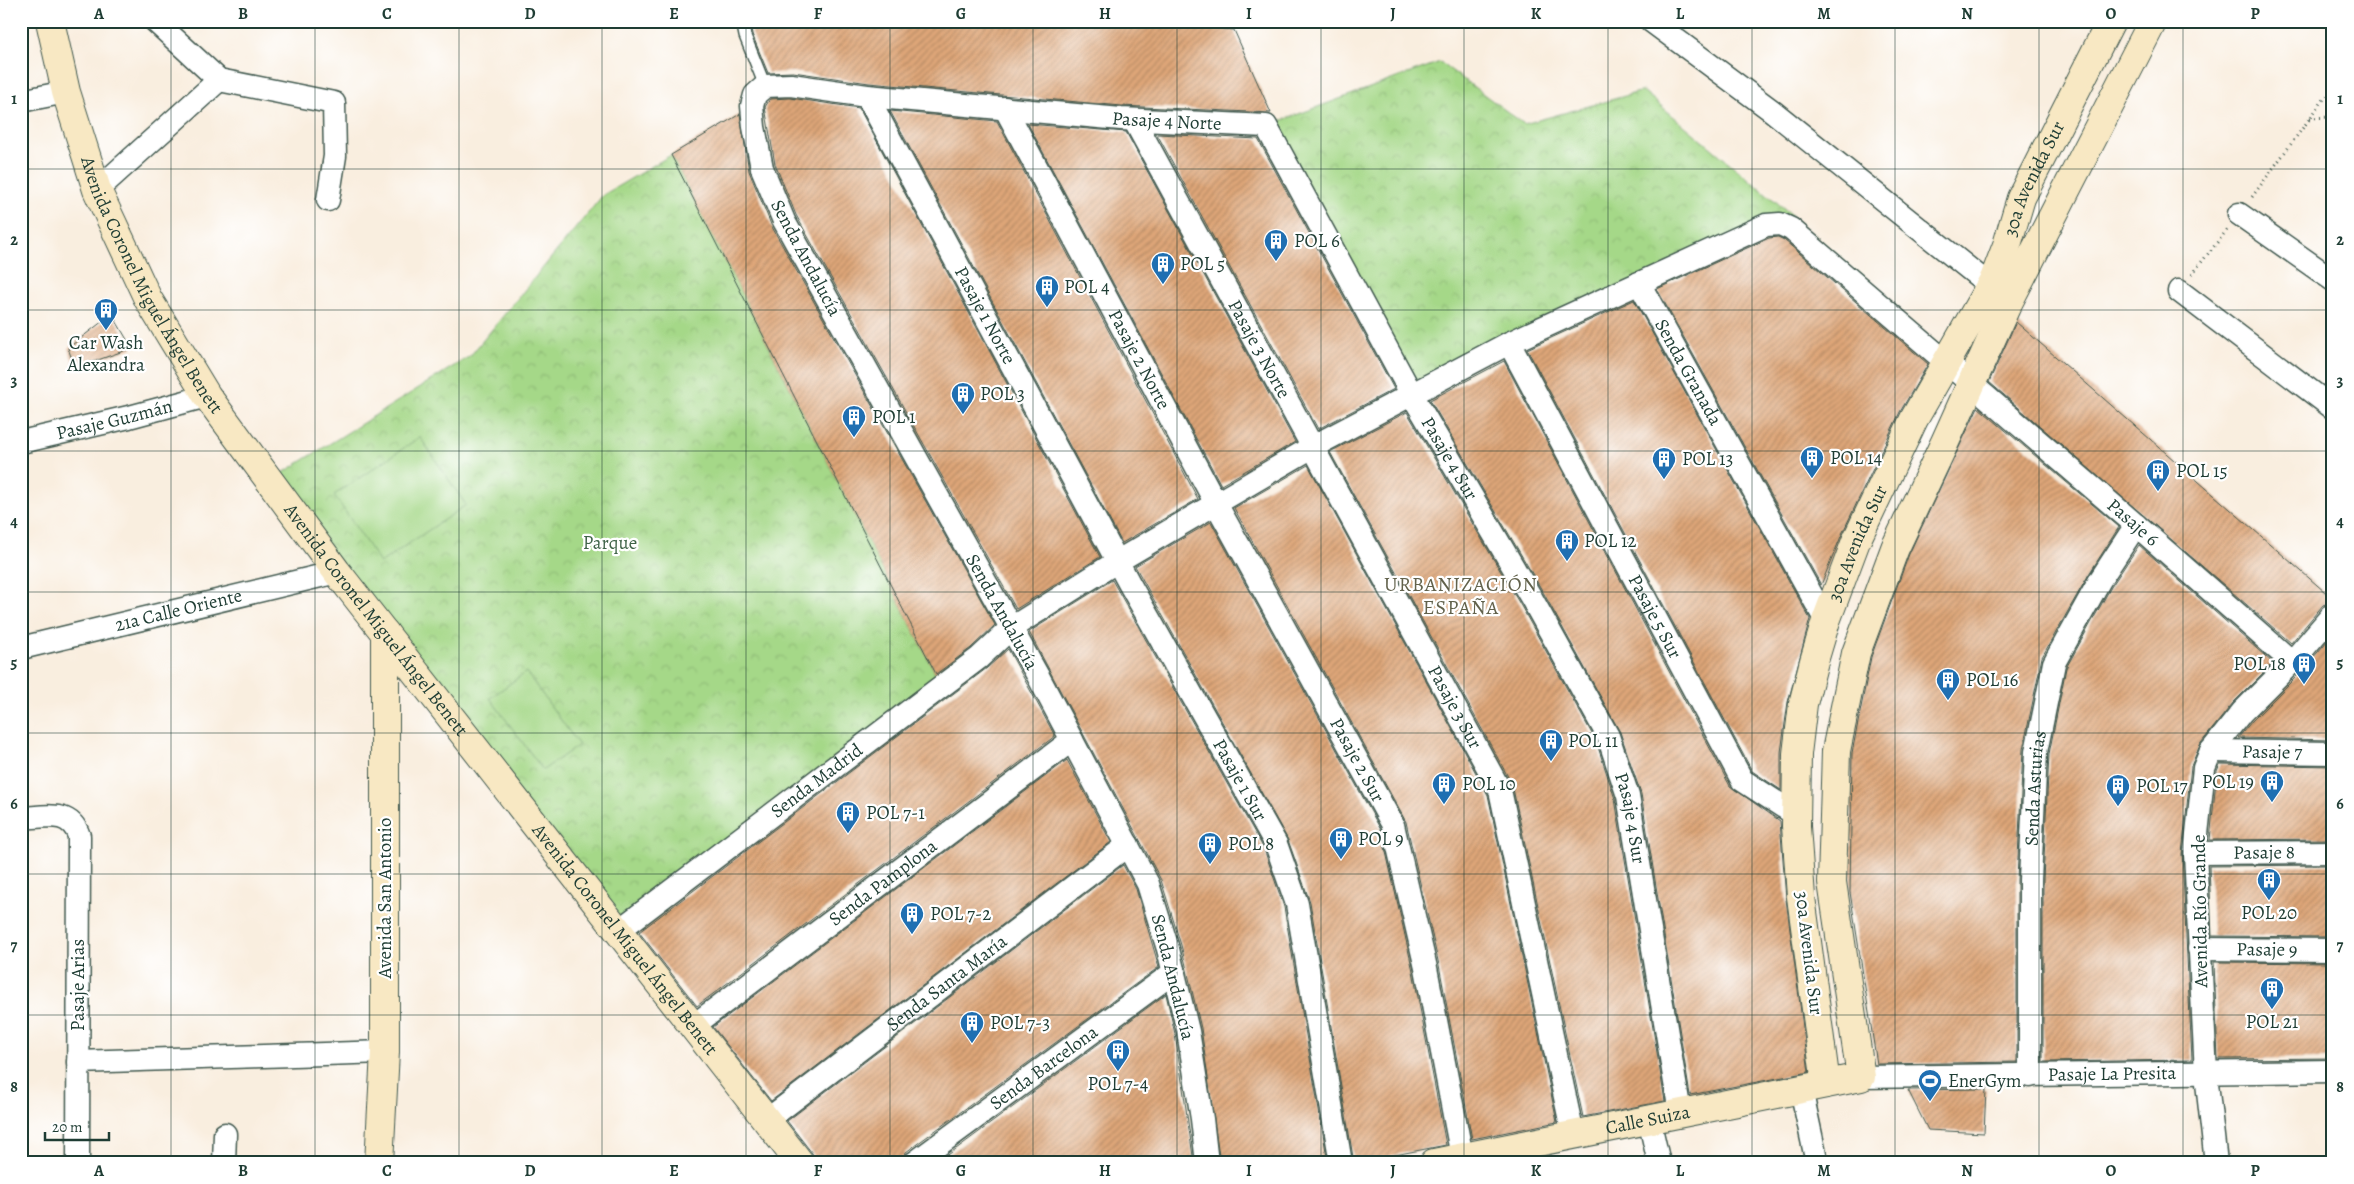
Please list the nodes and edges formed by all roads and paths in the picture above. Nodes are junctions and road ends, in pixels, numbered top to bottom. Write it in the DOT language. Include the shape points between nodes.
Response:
graph roads {
  1 [pos="50,21"];
  2 [pos="155,21"];
  3 [pos="742,21"];
  4 [pos="1651,21"];
  5 [pos="2111,21"];
  6 [pos="2153,21"];
  7 [pos="219,80"];
  8 [pos="765,86"];
  9 [pos="2333,86"];
  10 [pos="66,92"];
  11 [pos="866,96"];
  12 [pos="21,101"];
  13 [pos="1005,108"];
  14 [pos="2333,117"];
  15 [pos="2310,118"];
  16 [pos="1134,120"];
  17 [pos="97,190"];
  18 [pos="328,200"];
  19 [pos="2239,214"];
  20 [pos="2333,280"];
  21 [pos="1639,283"];
  22 [pos="2179,291"];
  23 [pos="2000,293"];
  24 [pos="1509,343"];
  25 [pos="1946,362"];
  26 [pos="1972,385"];
  27 [pos="1412,393"];
  28 [pos="206,396"];
  29 [pos="2333,408"];
  30 [pos="21,442"];
  31 [pos="1314,446"];
  32 [pos="1217,504"];
  33 [pos="2136,525"];
  34 [pos="1118,560"];
  35 [pos="337,572"];
  36 [pos="2333,614"];
  37 [pos="1826,621"];
  38 [pos="1011,628"];
  39 [pos="385,633"];
  40 [pos="21,648"];
  41 [pos="2292,662"];
  42 [pos="1809,682"];
  43 [pos="1848,694"];
  44 [pos="1072,740"];
  45 [pos="2211,751"];
  46 [pos="2333,753"];
  47 [pos="1796,815"];
  48 [pos="21,818"];
  49 [pos="1128,845"];
  50 [pos="2333,852"];
  51 [pos="2195,853"];
  52 [pos="618,932"];
  53 [pos="2199,949"];
  54 [pos="2333,950"];
  55 [pos="1174,972"];
  56 [pos="693,1026"];
  57 [pos="385,1052"];
  58 [pos="78,1062"];
  59 [pos="2333,1071"];
  60 [pos="2206,1074"];
  61 [pos="2030,1076"];
  62 [pos="1861,1077"];
  63 [pos="1814,1086"];
  64 [pos="1680,1113"];
  65 [pos="1649,1119"];
  66 [pos="767,1120"];
  67 [pos="225,1134"];
  68 [pos="1574,1135"];
  69 [pos="1500,1156"];
  70 [pos="1462,1157"];
  71 [pos="78,1163"];
  72 [pos="224,1163"];
  73 [pos="379,1163"];
  74 [pos="800,1163"];
  75 [pos="914,1163"];
  76 [pos="1207,1163"];
  77 [pos="1341,1163"];
  78 [pos="1434,1163"];
  79 [pos="1659,1163"];
  80 [pos="1817,1163"];
  81 [pos="2216,1163"];
  1 -- 10 [label="street, Avenida Coronel Miguel Ángel Benett"];
  2 -- 7 [label="street"];
  3 -- 8 [label="lane"];
  4 -- 23 [label="street" via="1771,110"];
  5 -- 23 [label="street, 30a Avenida Sur" via="2021,198 2007,245"];
  6 -- 23 [label="street, 30a Avenida Sur"];
  7 -- 17 [label="street"];
  7 -- 18 [label="street" via="334,104 335,156"];
  8 -- 11 [label="street, Pasaje 4 Norte" via="791,85"];
  8 -- 38 [label="street, Senda Andalucía" via="754,95 754,127 762,168 784,221"];
  9 -- 15 [label="path"];
  10 -- 12 [label="street"];
  10 -- 17 [label="street, Avenida Coronel Miguel Ángel Benett"];
  11 -- 13 [label="street, Pasaje 4 Norte"];
  11 -- 34 [label="street, Pasaje 1 Norte"];
  13 -- 16 [label="street, Pasaje 4 Norte"];
  13 -- 32 [label="street, Pasaje 2 Norte"];
  14 -- 15 [label="path"];
  15 -- 19 [label="path"];
  16 -- 27 [label="street, Pasaje 4 Norte" via="1266,126"];
  16 -- 31 [label="street, Pasaje 3 Norte"];
  17 -- 28 [label="street, Avenida Coronel Miguel Ángel Benett" via="148,299"];
  19 -- 20 [label="street"];
  19 -- 22 [label="path"];
  21 -- 24 [label="street, Pasaje 6"];
  21 -- 25 [label="street, Pasaje 6" via="1766,225 1780,224 1791,229"];
  21 -- 37 [label="street, Senda Granada"];
  22 -- 29 [label="street"];
  23 -- 25 [label="street, 30a Avenida Sur"];
  23 -- 26 [label="street, 30a Avenida Sur"];
  24 -- 27 [label="street, Senda Madrid"];
  24 -- 47 [label="street, Pasaje 5 Sur" via="1742,780"];
  25 -- 26 [label="street, Pasaje 6"];
  25 -- 37 [label="street, 30a Avenida Sur" via="1914,419 1856,541"];
  26 -- 33 [label="street, Pasaje 6"];
  26 -- 43 [label="street, 30a Avenida Sur" via="1895,548 1856,653"];
  27 -- 31 [label="street, Senda Madrid"];
  27 -- 64 [label="street, Pasaje 4 Sur" via="1608,736 1628,796"];
  28 -- 30 [label="street, Pasaje Guzmán"];
  28 -- 35 [label="street, Avenida Coronel Miguel Ángel Benett"];
  31 -- 32 [label="street, Senda Madrid"];
  31 -- 68 [label="street, Pasaje 3 Sur" via="1500,790"];
  32 -- 34 [label="street, Senda Madrid"];
  32 -- 70 [label="street, Pasaje 2 Sur" via="1393,825 1426,968"];
  33 -- 41 [label="street, Pasaje 6"];
  33 -- 61 [label="street, Senda Asturias" via="2100,580 2054,663 2036,752 2030,880"];
  34 -- 38 [label="street, Senda Madrid"];
  34 -- 77 [label="street, Pasaje 1 Sur" via="1276,844 1297,904"];
  35 -- 39 [label="street, Avenida Coronel Miguel Ángel Benett"];
  35 -- 40 [label="street, 21a Calle Oriente"];
  36 -- 41 [label="street, Avenida Río Grande"];
  37 -- 42 [label="street, 30a Avenida Sur"];
  38 -- 44 [label="street, Senda Andalucía"];
  38 -- 52 [label="street, Senda Madrid" via="979,658"];
  39 -- 52 [label="street, Avenida Coronel Miguel Ángel Benett"];
  39 -- 57 [label="street, Avenida San Antonio"];
  41 -- 45 [label="street, Avenida Río Grande" via="2242,712"];
  42 -- 43 [label="street"];
  42 -- 47 [label="street, 30a Avenida Sur" via="1797,754"];
  43 -- 62 [label="street, 30a Avenida Sur" via="1836,750 1832,882"];
  44 -- 49 [label="street, Senda Andalucía"];
  44 -- 56 [label="street, Senda Pamplona"];
  45 -- 46 [label="street, Pasaje 7"];
  45 -- 51 [label="street, Avenida Río Grande" via="2204,768"];
  47 -- 63 [label="street, 30a Avenida Sur"];
  48 -- 58 [label="street, Pasaje Arias" via="62,817 72,821 80,836"];
  49 -- 55 [label="street, Senda Andalucía" via="1148,884"];
  49 -- 66 [label="street, Senda Santa María"];
  50 -- 51 [label="street, Pasaje 8"];
  51 -- 53 [label="street, Avenida Río Grande"];
  52 -- 56 [label="street, Avenida Coronel Miguel Ángel Benett"];
  53 -- 54 [label="street, Pasaje 9"];
  53 -- 60 [label="street, Avenida Río Grande"];
  55 -- 75 [label="street, Senda Barcelona"];
  55 -- 76 [label="street, Senda Andalucía" via="1188,1031"];
  56 -- 66 [label="street, Avenida Coronel Miguel Ángel Benett"];
  57 -- 58 [label="street"];
  57 -- 73 [label="street, Avenida San Antonio"];
  58 -- 71 [label="street, Pasaje Arias"];
  59 -- 60 [label="street, Pasaje La Presita"];
  60 -- 61 [label="street, Pasaje La Presita"];
  60 -- 81 [label="street, Avenida Río Grande"];
  61 -- 62 [label="street, Pasaje La Presita"];
  62 -- 63 [label="street, Calle Suiza"];
  63 -- 64 [label="street, Calle Suiza"];
  63 -- 80 [label="street"];
  64 -- 65 [label="street, Calle Suiza"];
  65 -- 68 [label="street, Calle Suiza"];
  65 -- 79 [label="street"];
  66 -- 74 [label="street, Avenida Coronel Miguel Ángel Benett"];
  67 -- 72 [label="street"];
  68 -- 69 [label="street, Calle Suiza"];
  69 -- 70 [label="street, Calle Suiza"];
  70 -- 78 [label="street, Calle Suiza"];
}
